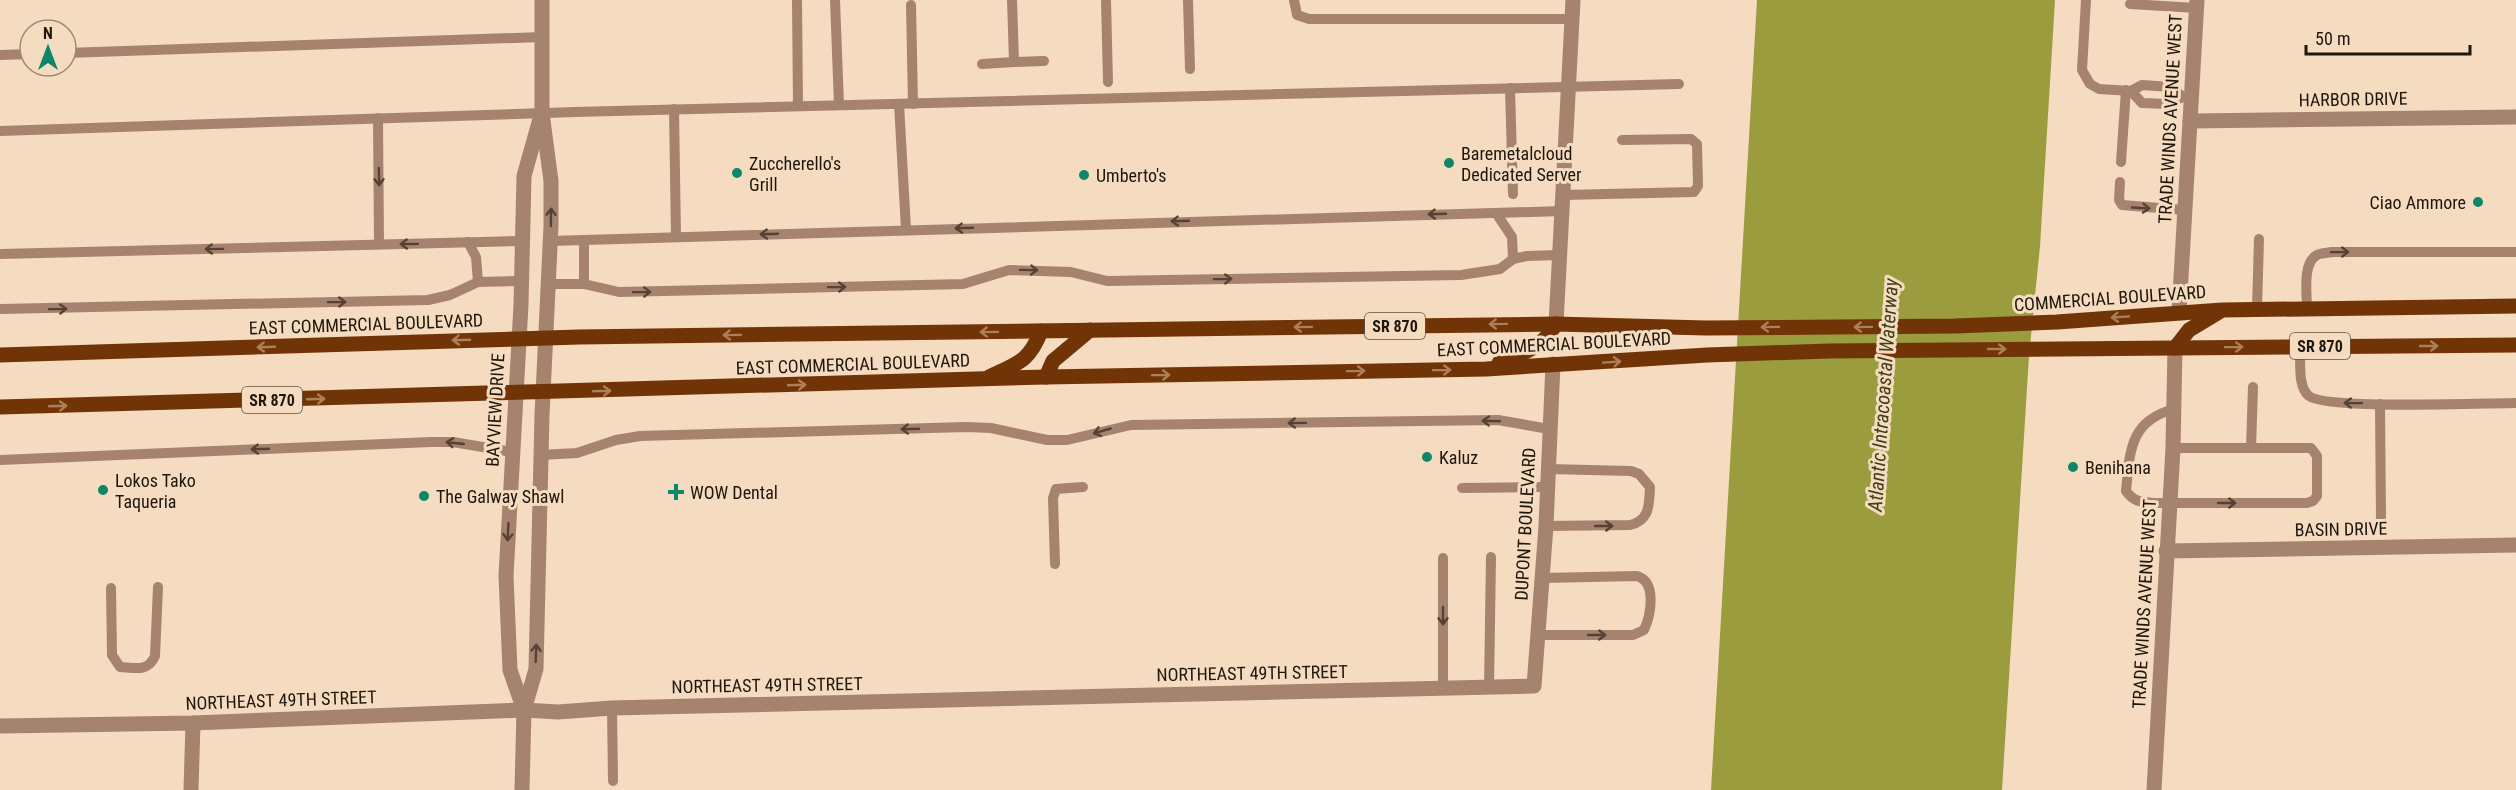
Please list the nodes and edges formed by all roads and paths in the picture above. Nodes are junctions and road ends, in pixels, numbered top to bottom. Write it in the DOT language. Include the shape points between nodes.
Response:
graph roads {
  1 [pos="542,0"];
  2 [pos="797,0"];
  3 [pos="835,0"];
  4 [pos="1012,0"];
  5 [pos="1106,0"];
  6 [pos="1188,0"];
  7 [pos="1294,0"];
  8 [pos="1573,0"];
  9 [pos="2086,0"];
  10 [pos="2130,3"];
  11 [pos="2197,4"];
  12 [pos="911,5"];
  13 [pos="1572,19"];
  14 [pos="542,37"];
  15 [pos="78,53"];
  16 [pos="18,54"];
  17 [pos="0,55"];
  18 [pos="1044,61"];
  19 [pos="1014,62"];
  20 [pos="982,64"];
  21 [pos="1190,69"];
  22 [pos="1108,82"];
  23 [pos="1679,84"];
  24 [pos="1569,87"];
  25 [pos="1510,88"];
  26 [pos="2128,91"];
  27 [pos="2187,97"];
  28 [pos="899,104"];
  29 [pos="914,104"];
  30 [pos="839,105"];
  31 [pos="798,106"];
  32 [pos="674,109"];
  33 [pos="542,113"];
  34 [pos="2516,117"];
  35 [pos="378,118"];
  36 [pos="2190,121"];
  37 [pos="0,131"];
  38 [pos="1622,140"];
  39 [pos="2121,162"];
  40 [pos="2120,182"];
  41 [pos="1513,195"];
  42 [pos="1563,195"];
  43 [pos="2184,210"];
  44 [pos="1563,211"];
  45 [pos="1496,213"];
  46 [pos="906,229"];
  47 [pos="676,237"];
  48 [pos="2259,239"];
  49 [pos="584,240"];
  50 [pos="523,241"];
  51 [pos="550,241"];
  52 [pos="468,242"];
  53 [pos="379,244"];
  54 [pos="2516,252"];
  55 [pos="0,254"];
  56 [pos="1560,255"];
  57 [pos="1513,259"];
  58 [pos="522,281"];
  59 [pos="478,282"];
  60 [pos="548,284"];
  61 [pos="584,284"];
  62 [pos="2516,306"];
  63 [pos="2307,308"];
  64 [pos="0,309"];
  65 [pos="2257,309"];
  66 [pos="2222,310"];
  67 [pos="2179,312"];
  68 [pos="1556,324"];
  69 [pos="1706,328"];
  70 [pos="1090,330"];
  71 [pos="1041,331"];
  72 [pos="546,338"];
  73 [pos="519,339"];
  74 [pos="2516,345"];
  75 [pos="2300,346"];
  76 [pos="2175,348"];
  77 [pos="0,356"];
  78 [pos="1553,364"];
  79 [pos="1486,369"];
  80 [pos="1046,377"];
  81 [pos="984,379"];
  82 [pos="2253,387"];
  83 [pos="516,393"];
  84 [pos="543,393"];
  85 [pos="2516,403"];
  86 [pos="2380,404"];
  87 [pos="0,408"];
  88 [pos="2174,409"];
  89 [pos="1549,429"];
  90 [pos="2173,448"];
  91 [pos="2251,448"];
  92 [pos="512,452"];
  93 [pos="541,455"];
  94 [pos="0,460"];
  95 [pos="1548,470"];
  96 [pos="1083,487"];
  97 [pos="1548,487"];
  98 [pos="1462,488"];
  99 [pos="2168,502"];
  100 [pos="2381,520"];
  101 [pos="1546,526"];
  102 [pos="2516,545"];
  103 [pos="2166,551"];
  104 [pos="1491,557"];
  105 [pos="1443,558"];
  106 [pos="1055,564"];
  107 [pos="1542,578"];
  108 [pos="158,587"];
  109 [pos="111,588"];
  110 [pos="1538,635"];
  111 [pos="1534,686"];
  112 [pos="1489,687"];
  113 [pos="1443,688"];
  114 [pos="612,708"];
  115 [pos="524,710"];
  116 [pos="192,723"];
  117 [pos="0,726"];
  118 [pos="613,781"];
  119 [pos="190,790"];
  120 [pos="522,790"];
  121 [pos="2154,790"];
  1 -- 14 [label="street, BAYVIEW DRIVE"];
  2 -- 31 [label="lane"];
  3 -- 30 [label="lane"];
  4 -- 19 [label="lane"];
  5 -- 22 [label="lane"];
  6 -- 21 [label="lane"];
  7 -- 13 [label="lane" via="1297,15 1309,19"];
  8 -- 13 [label="street"];
  9 -- 26 [label="lane" via="2084,77 2099,89"];
  10 -- 11 [label="lane"];
  11 -- 27 [label="street, TRADE WINDS AVENUE WEST"];
  12 -- 29 [label="lane"];
  13 -- 24 [label="street"];
  14 -- 15 [label="lane"];
  14 -- 33 [label="street, BAYVIEW DRIVE"];
  16 -- 17 [label="lane"];
  18 -- 19 [label="lane"];
  19 -- 20 [label="lane"];
  23 -- 24 [label="lane"];
  24 -- 25 [label="lane"];
  24 -- 42 [label="street"];
  25 -- 29 [label="lane"];
  25 -- 41 [label="lane"];
  26 -- 27 [label="lane" via="2142,85 2171,87"];
  26 -- 27 [label="lane" via="2142,103 2168,104"];
  26 -- 39 [label="lane"];
  27 -- 36 [label="street, TRADE WINDS AVENUE WEST"];
  28 -- 29 [label="lane"];
  28 -- 30 [label="lane"];
  28 -- 46 [label="lane"];
  30 -- 31 [label="lane"];
  31 -- 32 [label="lane"];
  32 -- 33 [label="lane"];
  32 -- 47 [label="lane"];
  33 -- 35 [label="lane"];
  33 -- 50 [label="street, BAYVIEW DRIVE" via="524,176"];
  51 -- 33 [label="street, BAYVIEW DRIVE, one-way" via="551,181"];
  34 -- 36 [label="street, HARBOR DRIVE"];
  35 -- 37 [label="lane"];
  35 -- 53 [label="lane, one-way"];
  36 -- 43 [label="street, TRADE WINDS AVENUE WEST"];
  38 -- 42 [label="lane" via="1691,139 1697,144 1698,186 1694,192"];
  40 -- 43 [label="lane, one-way" via="2122,205"];
  42 -- 44 [label="street"];
  43 -- 67 [label="street, TRADE WINDS AVENUE WEST"];
  44 -- 45 [label="lane"];
  44 -- 56 [label="street"];
  45 -- 46 [label="lane, one-way"];
  45 -- 57 [label="lane" via="1512,237"];
  46 -- 47 [label="lane, one-way"];
  47 -- 49 [label="lane"];
  48 -- 65 [label="lane"];
  49 -- 51 [label="lane"];
  49 -- 61 [label="lane"];
  50 -- 52 [label="lane"];
  50 -- 58 [label="street, BAYVIEW DRIVE"];
  51 -- 60 [label="street, BAYVIEW DRIVE"];
  52 -- 53 [label="lane, one-way"];
  52 -- 59 [label="lane" via="476,257"];
  53 -- 55 [label="lane, one-way"];
  63 -- 54 [label="lane, one-way" via="2307,274 2316,256 2332,252"];
  56 -- 57 [label="lane"];
  56 -- 68 [label="street"];
  61 -- 57 [label="lane, one-way" via="619,292 963,284 1009,270 1071,272 1107,281 1461,274 1500,269"];
  58 -- 59 [label="lane"];
  58 -- 73 [label="street, BAYVIEW DRIVE"];
  64 -- 59 [label="lane, one-way" via="428,300"];
  60 -- 61 [label="lane"];
  60 -- 72 [label="street, BAYVIEW DRIVE"];
  62 -- 63 [label="main road, COMMERCIAL BOULEVARD / SR 870"];
  63 -- 65 [label="main road, COMMERCIAL BOULEVARD / SR 870"];
  65 -- 66 [label="main road, COMMERCIAL BOULEVARD / SR 870"];
  66 -- 67 [label="main road, COMMERCIAL BOULEVARD / SR 870"];
  66 -- 76 [label="main road" via="2189,330"];
  67 -- 69 [label="main road, COMMERCIAL BOULEVARD / SR 870, one-way" via="1955,326"];
  68 -- 69 [label="main road, EAST COMMERCIAL BOULEVARD / SR 870"];
  68 -- 70 [label="main road, EAST COMMERCIAL BOULEVARD / SR 870, one-way"];
  68 -- 79 [label="main road" via="1547,339 1529,351"];
  70 -- 71 [label="main road, EAST COMMERCIAL BOULEVARD / SR 870"];
  70 -- 80 [label="main road" via="1053,362"];
  71 -- 72 [label="main road, EAST COMMERCIAL BOULEVARD / SR 870, one-way"];
  71 -- 81 [label="main road" via="1034,349 1020,362"];
  72 -- 73 [label="main road, EAST COMMERCIAL BOULEVARD / SR 870"];
  72 -- 84 [label="street, BAYVIEW DRIVE"];
  73 -- 77 [label="main road, EAST COMMERCIAL BOULEVARD / SR 870, one-way"];
  73 -- 83 [label="street, BAYVIEW DRIVE"];
  75 -- 74 [label="main road, SR 870, one-way"];
  76 -- 75 [label="main road, SR 870, one-way"];
  86 -- 75 [label="lane, one-way" via="2333,403 2307,395"];
  78 -- 76 [label="main road, EAST COMMERCIAL BOULEVARD / SR 870, one-way" via="1928,349"];
  76 -- 88 [label="street, TRADE WINDS AVENUE WEST"];
  78 -- 79 [label="main road, EAST COMMERCIAL BOULEVARD / SR 870"];
  78 -- 89 [label="street, DUPONT BOULEVARD"];
  80 -- 79 [label="main road, EAST COMMERCIAL BOULEVARD / SR 870, one-way"];
  80 -- 81 [label="main road, EAST COMMERCIAL BOULEVARD / SR 870"];
  84 -- 81 [label="main road, EAST COMMERCIAL BOULEVARD / SR 870, one-way"];
  82 -- 91 [label="lane"];
  83 -- 84 [label="main road, EAST COMMERCIAL BOULEVARD / SR 870"];
  87 -- 83 [label="main road, EAST COMMERCIAL BOULEVARD / SR 870, one-way"];
  83 -- 92 [label="street, BAYVIEW DRIVE"];
  84 -- 93 [label="street, BAYVIEW DRIVE"];
  85 -- 86 [label="lane"];
  86 -- 100 [label="lane"];
  88 -- 90 [label="street, TRADE WINDS AVENUE WEST"];
  88 -- 99 [label="lane" via="2157,413 2138,432 2131,447 2126,491 2139,502"];
  89 -- 93 [label="lane, one-way" via="1498,420 1131,425 1067,440 1047,440 966,427 640,436 577,453"];
  89 -- 95 [label="street, DUPONT BOULEVARD"];
  90 -- 91 [label="lane"];
  90 -- 99 [label="street, TRADE WINDS AVENUE WEST"];
  99 -- 91 [label="lane, one-way" via="2313,501 2317,496 2317,456 2311,448"];
  92 -- 94 [label="lane, one-way" via="431,442"];
  92 -- 115 [label="street, BAYVIEW DRIVE, one-way" via="506,576 510,669"];
  115 -- 93 [label="street, BAYVIEW DRIVE, one-way" via="536,669"];
  95 -- 97 [label="street, DUPONT BOULEVARD"];
  101 -- 95 [label="lane, one-way" via="1639,523 1649,508 1650,487 1631,471"];
  96 -- 106 [label="lane" via="1056,489"];
  97 -- 98 [label="lane"];
  97 -- 101 [label="street, DUPONT BOULEVARD"];
  99 -- 103 [label="street, TRADE WINDS AVENUE WEST"];
  101 -- 107 [label="street, DUPONT BOULEVARD"];
  102 -- 103 [label="street, BASIN DRIVE"];
  103 -- 121 [label="street, TRADE WINDS AVENUE WEST"];
  104 -- 112 [label="lane"];
  105 -- 113 [label="lane, one-way"];
  107 -- 110 [label="street, DUPONT BOULEVARD"];
  110 -- 107 [label="lane, one-way" via="1633,635 1644,630 1649,611 1649,585 1644,578"];
  108 -- 109 [label="lane" via="155,656 146,668 120,667 115,662"];
  110 -- 111 [label="street, DUPONT BOULEVARD"];
  111 -- 112 [label="street, NORTHEAST 49TH STREET"];
  112 -- 113 [label="street, NORTHEAST 49TH STREET"];
  113 -- 114 [label="street, NORTHEAST 49TH STREET"];
  114 -- 115 [label="street, NORTHEAST 49TH STREET"];
  114 -- 118 [label="lane"];
  115 -- 116 [label="street, NORTHEAST 49TH STREET"];
  115 -- 120 [label="street, BAYVIEW DRIVE"];
  116 -- 117 [label="street, NORTHEAST 49TH STREET"];
  116 -- 119 [label="street"];
}
